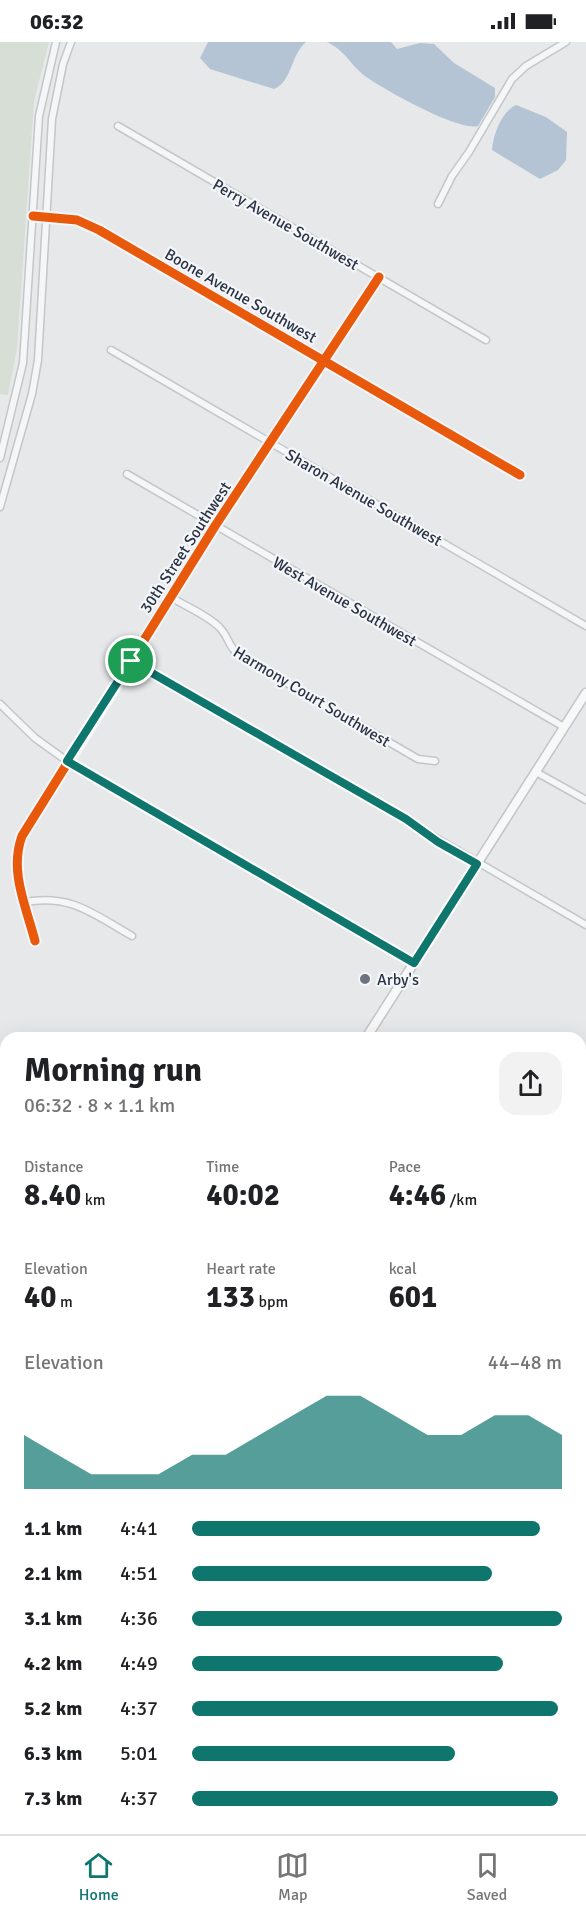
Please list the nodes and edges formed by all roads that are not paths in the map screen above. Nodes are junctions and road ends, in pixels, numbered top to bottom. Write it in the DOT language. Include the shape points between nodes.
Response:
graph roads {
  1 [pos="56,42"];
  2 [pos="71,42"];
  3 [pos="566,42"];
  4 [pos="118,126"];
  5 [pos="438,204"];
  6 [pos="33,216"];
  7 [pos="46,216"];
  8 [pos="379,277"];
  9 [pos="486,340"];
  10 [pos="111,350"];
  11 [pos="324,361"];
  12 [pos="270,443"];
  13 [pos="0,458"];
  14 [pos="127,474"];
  15 [pos="520,475"];
  16 [pos="0,507"];
  17 [pos="216,526"];
  18 [pos="171,597"];
  19 [pos="586,626"];
  20 [pos="131,661"];
  21 [pos="586,693"];
  22 [pos="0,705"];
  23 [pos="564,728"];
  24 [pos="67,761"];
  25 [pos="435,761"];
  26 [pos="536,772"];
  27 [pos="586,800"];
  28 [pos="477,864"];
  29 [pos="25,902"];
  30 [pos="586,925"];
  31 [pos="132,936"];
  32 [pos="35,941"];
  33 [pos="414,963"];
  34 [pos="370,1032"];
  1 -- 6 [label="street" via="39,117"];
  2 -- 7 [label="street" via="52,119"];
  3 -- 5 [label="street" via="526,66 512,80"];
  4 -- 8 [label="street, Perry Avenue Southwest"];
  6 -- 7 [label="street, Boone Avenue Southwest"];
  6 -- 13 [label="street" via="23,363"];
  7 -- 11 [label="street, Boone Avenue Southwest" via="77,220 99,230"];
  7 -- 16 [label="street" via="38,360"];
  8 -- 9 [label="street, Perry Avenue Southwest"];
  8 -- 11 [label="street, 30th Street Southwest"];
  10 -- 12 [label="street, Sharon Avenue Southwest"];
  11 -- 12 [label="street, 30th Street Southwest"];
  11 -- 15 [label="street, Boone Avenue Southwest"];
  12 -- 17 [label="street, 30th Street Southwest"];
  12 -- 19 [label="street, Sharon Avenue Southwest"];
  14 -- 17 [label="street, West Avenue Southwest"];
  17 -- 18 [label="street, 30th Street Southwest"];
  17 -- 23 [label="street, West Avenue Southwest"];
  18 -- 20 [label="street, 30th Street Southwest"];
  18 -- 25 [label="street, Harmony Court Southwest" via="215,624 224,632 231,650 239,655 418,759"];
  20 -- 24 [label="street, 30th Street Southwest"];
  20 -- 28 [label="street"];
  21 -- 23 [label="main road"];
  22 -- 24 [label="street"];
  23 -- 26 [label="main road"];
  24 -- 29 [label="street, 30th Street Southwest" via="18,846 16,872"];
  24 -- 33 [label="street"];
  26 -- 27 [label="street"];
  26 -- 28 [label="main road"];
  28 -- 30 [label="street"];
  28 -- 33 [label="main road"];
  29 -- 31 [label="street" via="65,901"];
  29 -- 32 [label="street, 30th Street Southwest"];
  33 -- 34 [label="main road"];
}
